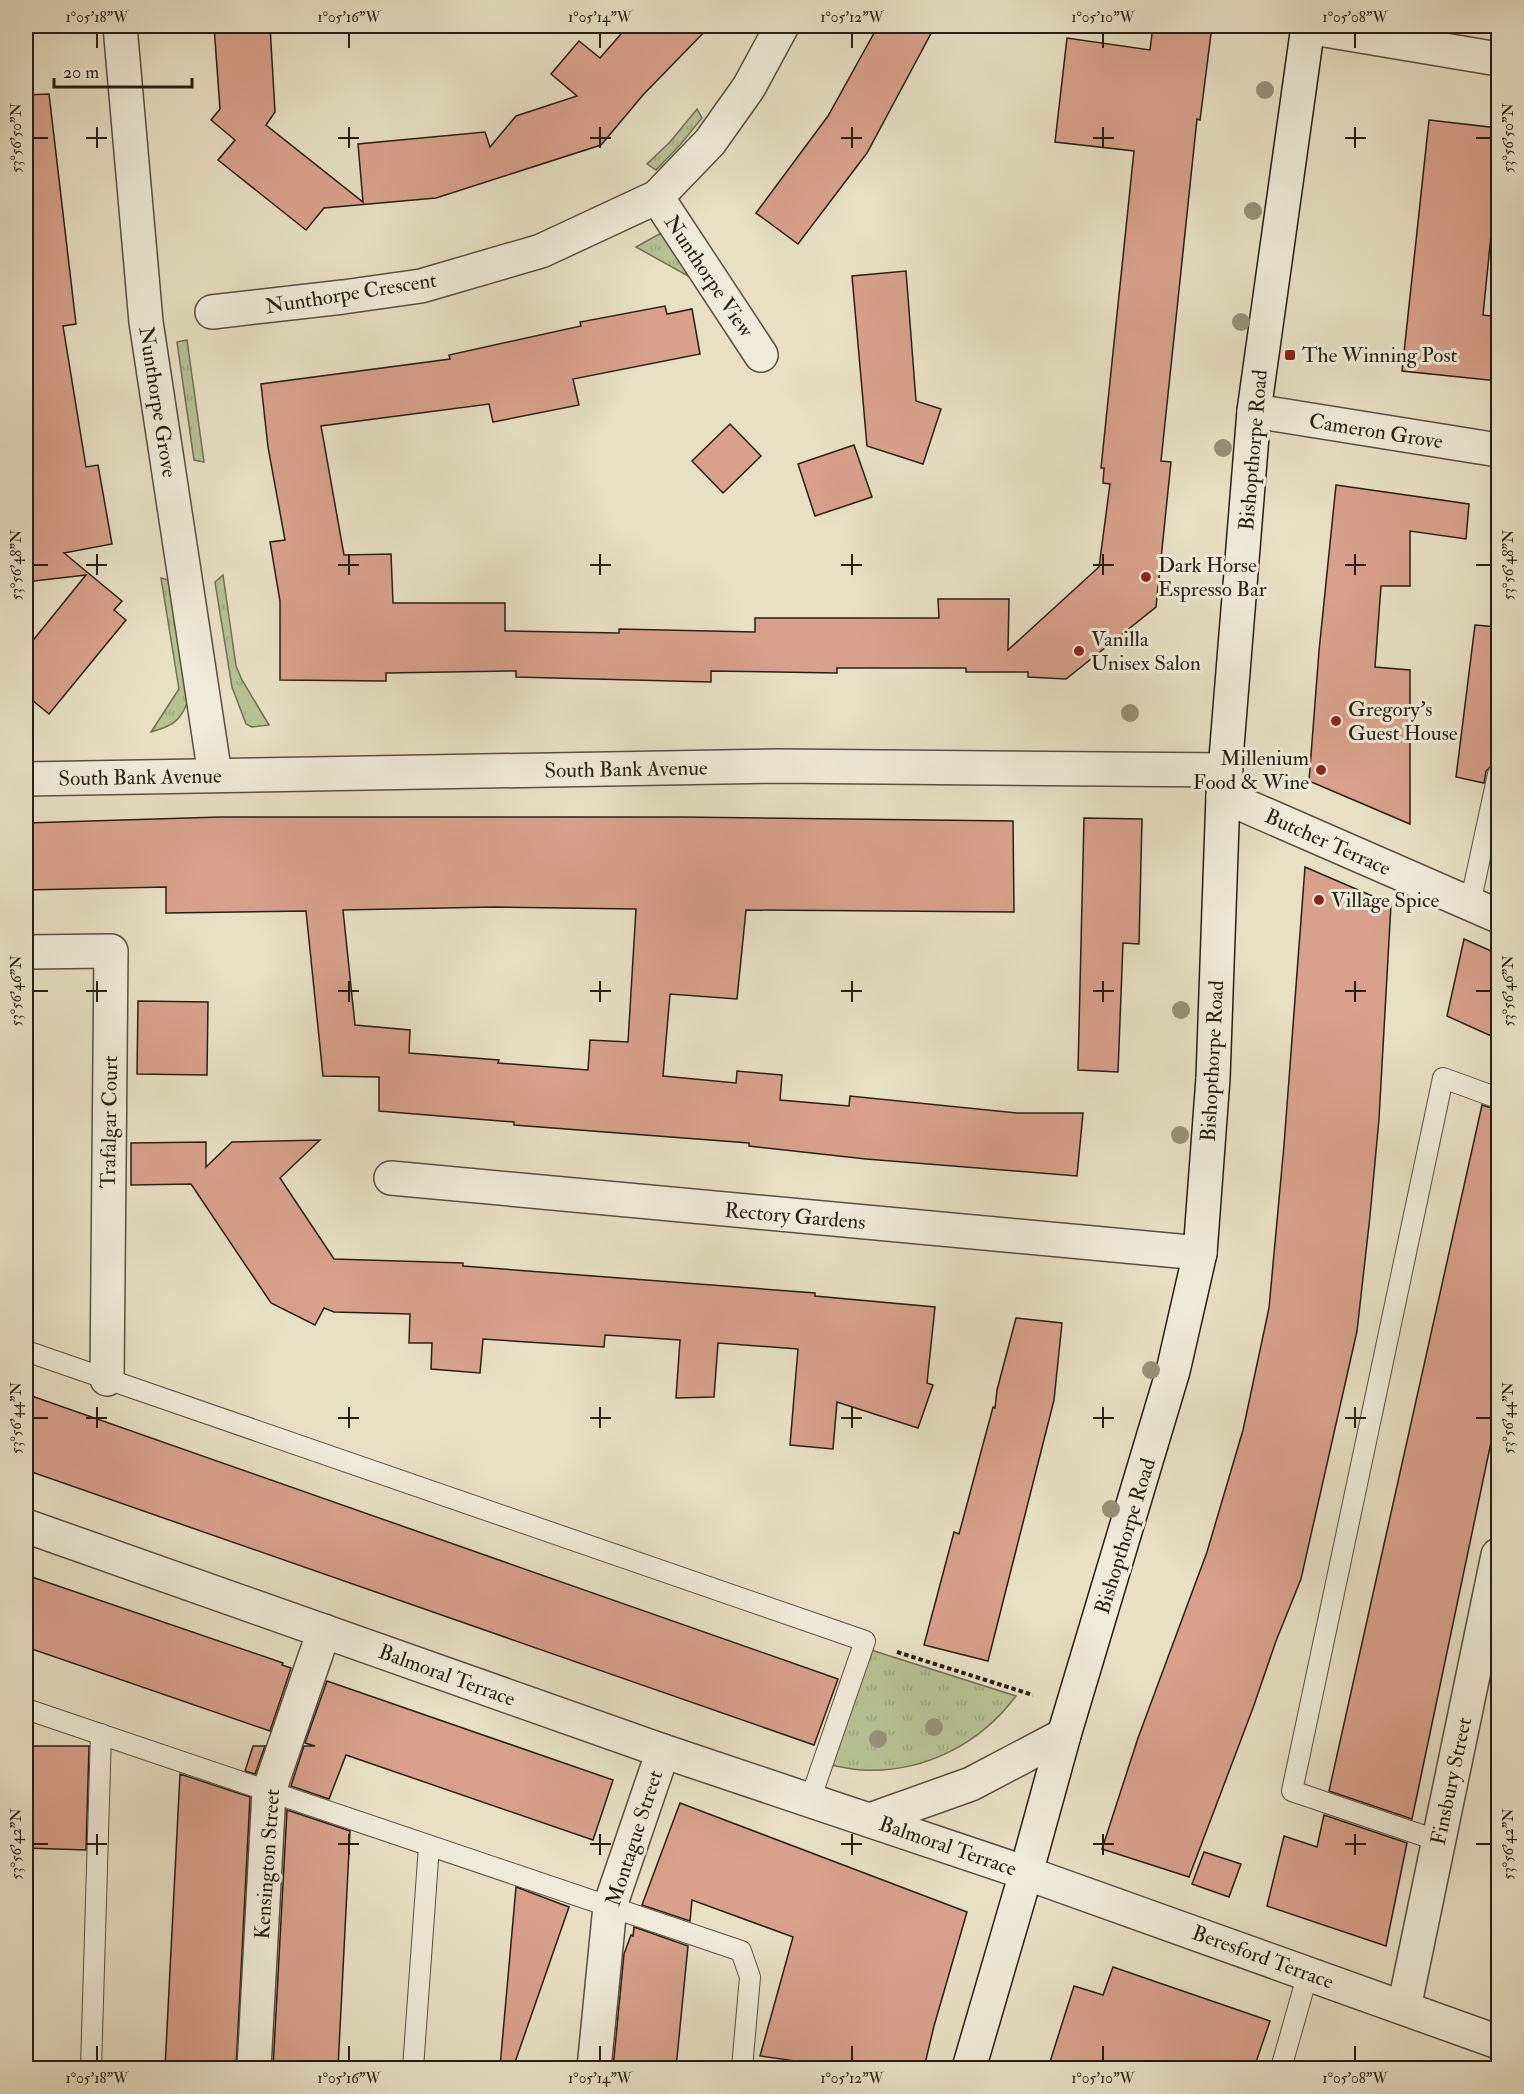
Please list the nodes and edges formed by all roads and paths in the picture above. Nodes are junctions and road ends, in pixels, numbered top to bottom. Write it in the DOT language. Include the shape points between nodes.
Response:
graph roads {
  1 [pos="120,26"];
  2 [pos="782,26"];
  3 [pos="1307,26"];
  4 [pos="1498,59"];
  5 [pos="657,197"];
  6 [pos="212,312"];
  7 [pos="762,355"];
  8 [pos="1254,411"];
  9 [pos="1498,450"];
  10 [pos="1498,774"];
  11 [pos="215,775"];
  12 [pos="26,779"];
  13 [pos="1225,783"];
  14 [pos="1484,910"];
  15 [pos="26,952"];
  16 [pos="1498,1098"];
  17 [pos="391,1179"];
  18 [pos="1200,1253"];
  19 [pos="26,1351"];
  20 [pos="106,1379"];
  21 [pos="26,1527"];
  22 [pos="1498,1555"];
  23 [pos="324,1631"];
  24 [pos="865,1641"];
  25 [pos="26,1709"];
  26 [pos="1068,1721"];
  27 [pos="101,1734"];
  28 [pos="663,1751"];
  29 [pos="269,1791"];
  30 [pos="810,1800"];
  31 [pos="870,1820"];
  32 [pos="1439,1841"];
  33 [pos="429,1846"];
  34 [pos="1026,1873"];
  35 [pos="610,1906"];
  36 [pos="1308,1973"];
  37 [pos="1404,2008"];
  38 [pos="1498,2042"];
  39 [pos="91,2068"];
  40 [pos="254,2068"];
  41 [pos="413,2068"];
  42 [pos="594,2068"];
  43 [pos="742,2068"];
  44 [pos="969,2068"];
  45 [pos="1281,2068"];
  1 -- 11 [label="street, Nunthorpe Grove" via="146,322"];
  2 -- 5 [label="street, Nunthorpe Crescent" via="749,87 710,142"];
  3 -- 4 [label="street"];
  3 -- 8 [label="street, Bishopthorpe Road"];
  5 -- 6 [label="street, Nunthorpe Crescent" via="541,251 421,286"];
  5 -- 7 [label="street, Nunthorpe View"];
  8 -- 9 [label="street, Cameron Grove"];
  8 -- 13 [label="street, Bishopthorpe Road"];
  10 -- 14 [label="lane"];
  11 -- 12 [label="street, South Bank Avenue"];
  11 -- 13 [label="street, South Bank Avenue" via="776,766"];
  13 -- 14 [label="street, Butcher Terrace"];
  13 -- 18 [label="street, Bishopthorpe Road" via="1213,1078"];
  15 -- 20 [label="street, Trafalgar Court" via="111,951"];
  16 -- 32 [label="lane" via="1443,1078 1292,1791"];
  17 -- 18 [label="street, Rectory Gardens"];
  18 -- 26 [label="street, Bishopthorpe Road" via="1173,1371"];
  19 -- 20 [label="lane"];
  20 -- 24 [label="lane"];
  21 -- 23 [label="street, Balmoral Terrace"];
  22 -- 32 [label="street, Finsbury Street"];
  23 -- 28 [label="street, Balmoral Terrace"];
  23 -- 29 [label="street, Kensington Street"];
  24 -- 26 [label="path"];
  24 -- 30 [label="lane"];
  25 -- 27 [label="lane"];
  26 -- 31 [label="street, Balmoral Terrace" via="971,1784"];
  26 -- 34 [label="street, Bishopthorpe Road"];
  27 -- 29 [label="lane"];
  27 -- 39 [label="lane"];
  28 -- 30 [label="street, Balmoral Terrace"];
  28 -- 35 [label="street, Montague Street"];
  29 -- 33 [label="lane"];
  29 -- 40 [label="street, Kensington Street"];
  30 -- 31 [label="street, Balmoral Terrace"];
  31 -- 34 [label="street, Balmoral Terrace"];
  32 -- 37 [label="street, Finsbury Street"];
  33 -- 35 [label="lane"];
  33 -- 41 [label="lane"];
  34 -- 36 [label="street, Beresford Terrace"];
  34 -- 44 [label="street, Bishopthorpe Road"];
  35 -- 42 [label="street, Montague Street"];
  35 -- 43 [label="lane" via="741,1951 750,1977"];
  36 -- 37 [label="street, Beresford Terrace"];
  36 -- 45 [label="lane"];
  37 -- 38 [label="street, Beresford Terrace"];
}
